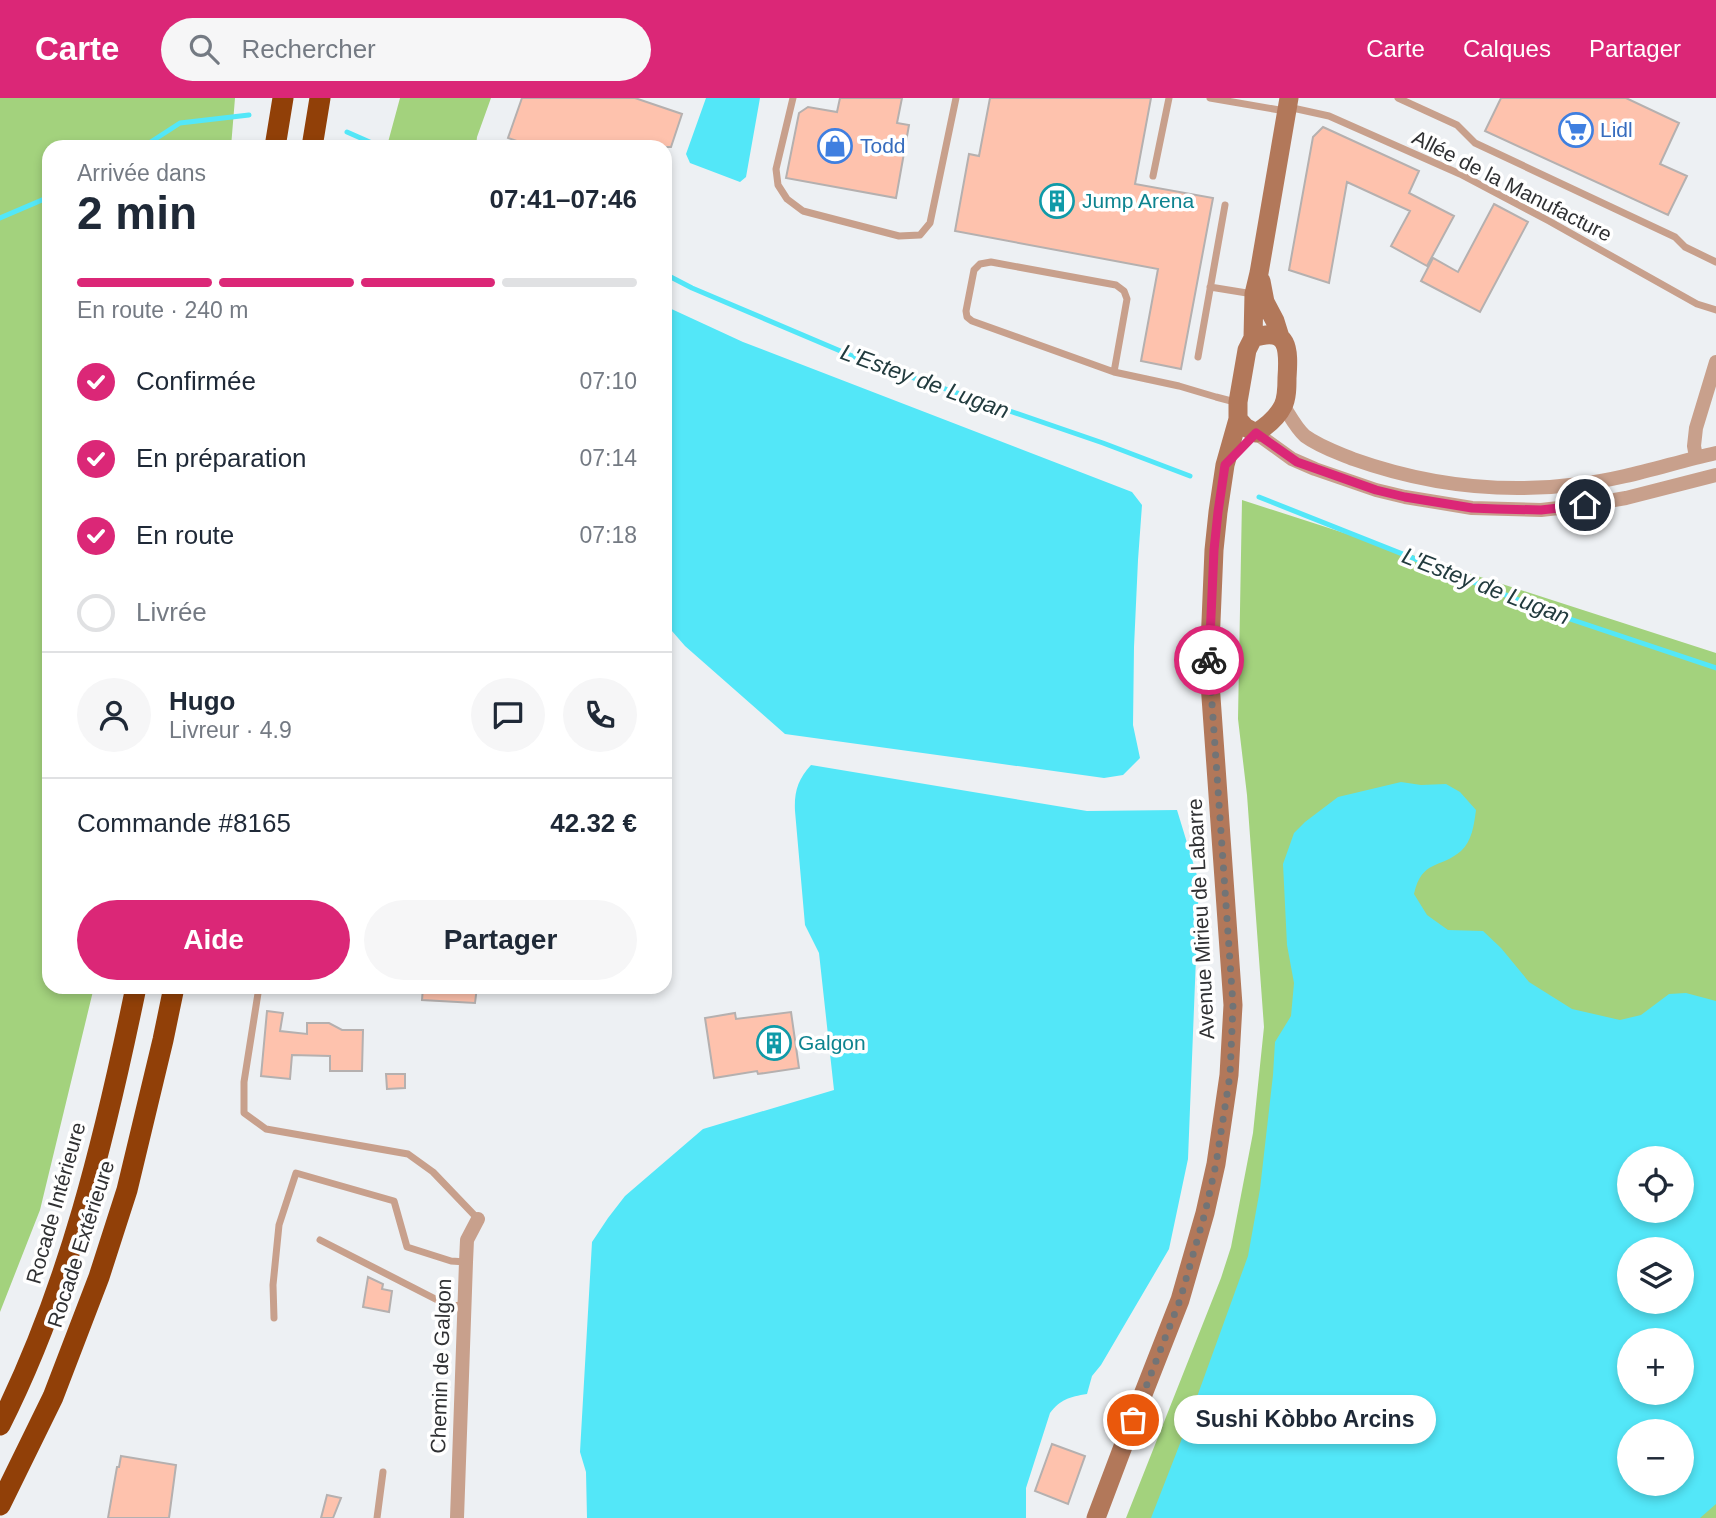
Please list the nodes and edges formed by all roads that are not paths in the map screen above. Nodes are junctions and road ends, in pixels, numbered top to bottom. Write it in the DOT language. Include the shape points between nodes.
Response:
graph roads {
  1 [pos="283,98"];
  2 [pos="320,98"];
  3 [pos="793,98"];
  4 [pos="956,98"];
  5 [pos="1168,98"];
  6 [pos="1210,98"];
  7 [pos="1398,98"];
  8 [pos="1287,105"];
  9 [pos="276,140"];
  10 [pos="313,140"];
  11 [pos="1153,176"];
  12 [pos="1225,205"];
  13 [pos="1716,262"];
  14 [pos="1259,273"];
  15 [pos="1210,287"];
  16 [pos="1254,294"];
  17 [pos="1716,310"];
  18 [pos="1280,337"];
  19 [pos="1252,338"];
  20 [pos="1198,357"];
  21 [pos="1716,362"];
  22 [pos="1114,372"];
  23 [pos="1283,405"];
  24 [pos="1238,410"];
  25 [pos="1256,433"];
  26 [pos="1716,453"];
  27 [pos="1696,457"];
  28 [pos="1225,469"];
  29 [pos="1716,475"];
  30 [pos="1498,488"];
  31 [pos="1497,509"];
  32 [pos="134,994"];
  33 [pos="173,994"];
  34 [pos="258,994"];
  35 [pos="478,1219"];
  36 [pos="320,1240"];
  37 [pos="466,1262"];
  38 [pos="465,1306"];
  39 [pos="274,1318"];
  40 [pos="0,1425"];
  41 [pos="383,1472"];
  42 [pos="0,1505"];
  43 [pos="377,1518"];
  44 [pos="457,1518"];
  45 [pos="1096,1518"];
  1 -- 9 [label="highway"];
  2 -- 10 [label="highway"];
  3 -- 4 [label="lane" via="776,169 778,185 787,199 803,211 899,236 920,235 930,223"];
  5 -- 11 [label="lane"];
  6 -- 8 [label="lane, Allée de la Manufacture"];
  7 -- 13 [label="lane" via="1457,125 1475,144 1675,237"];
  8 -- 14 [label="main road, Avenue Mirieu de Labarre"];
  8 -- 17 [label="lane, Allée de la Manufacture" via="1328,116 1460,174 1697,304"];
  12 -- 15 [label="lane"];
  14 -- 16 [label="main road, Avenue Mirieu de Labarre"];
  14 -- 18 [label="main road, Avenue Mirieu de Labarre"];
  15 -- 16 [label="lane"];
  15 -- 20 [label="lane"];
  16 -- 19 [label="main road, Avenue Mirieu de Labarre"];
  18 -- 19 [label="main road"];
  18 -- 23 [label="main road, Avenue Mirieu de Labarre" via="1289,359"];
  19 -- 24 [label="main road, Avenue Mirieu de Labarre"];
  21 -- 27 [label="street" via="1696,428"];
  22 -- 22 [label="lane" via="1126,299 1116,285 991,262 974,270 966,311 972,321"];
  22 -- 24 [label="lane" via="1216,397"];
  23 -- 25 [label="main road" via="1270,424"];
  23 -- 30 [label="street" via="1300,430 1323,448 1410,476"];
  24 -- 25 [label="main road" via="1245,427"];
  24 -- 28 [label="main road, Avenue Mirieu de Labarre"];
  25 -- 28 [label="main road"];
  25 -- 31 [label="street" via="1297,462 1376,490"];
  26 -- 27 [label="street"];
  27 -- 30 [label="street" via="1581,484"];
  28 -- 45 [label="main road, Avenue Mirieu de Labarre" via="1214,550 1209,669 1233,1005 1230,1075 1216,1164 1180,1300"];
  29 -- 31 [label="street" via="1626,498 1541,510"];
  30 -- 31 [label="street"];
  32 -- 40 [label="highway, Rocade Intérieure" via="67,1264 21,1384"];
  33 -- 42 [label="highway, Rocade Extérieure" via="127,1190 99,1277 53,1397"];
  34 -- 35 [label="lane" via="244,1082 244,1112 266,1129 408,1154 433,1172"];
  35 -- 37 [label="street, Chemin de Galgon" via="467,1240"];
  36 -- 38 [label="lane" via="449,1306"];
  37 -- 38 [label="street, Chemin de Galgon"];
  37 -- 39 [label="lane" via="407,1247 394,1201 296,1173 279,1225"];
  38 -- 44 [label="street, Chemin de Galgon"];
  41 -- 43 [label="lane"];
}
